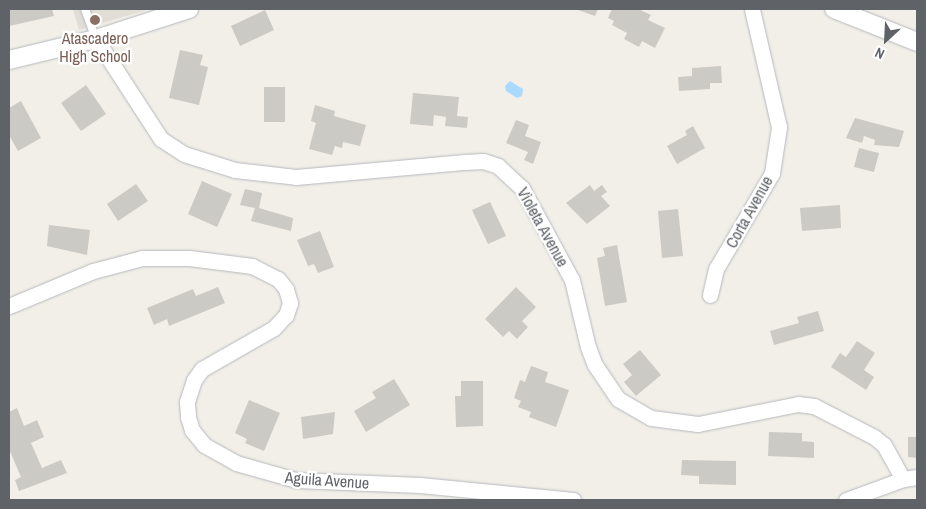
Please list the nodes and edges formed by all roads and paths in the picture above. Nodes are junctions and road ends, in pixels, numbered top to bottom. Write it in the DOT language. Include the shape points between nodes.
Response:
graph roads {
  1 [pos="85,9"];
  2 [pos="189,9"];
  3 [pos="752,9"];
  4 [pos="834,9"];
  5 [pos="96,39"];
  6 [pos="917,42"];
  7 [pos="9,60"];
  8 [pos="710,295"];
  9 [pos="9,306"];
  10 [pos="910,478"];
  11 [pos="574,500"];
  12 [pos="846,500"];
  1 -- 5 [label="lane"];
  2 -- 5 [label="street"];
  3 -- 8 [label="street, Corta Avenue" via="779,127 772,173 716,269"];
  4 -- 6 [label="street"];
  5 -- 7 [label="street"];
  5 -- 10 [label="street, Violeta Avenue" via="161,139 184,154 235,170 296,177 483,161 498,166 522,188 572,280 588,347 595,365 618,399 651,418 698,424 798,404 814,406 874,437"];
  9 -- 11 [label="street, Aguila Avenue" via="93,271 142,258 189,258 252,266 278,279 286,289 290,303 286,315 274,328 202,369 194,380 187,402 188,417 192,430 204,445 236,463 296,480 420,485"];
  10 -- 12 [label="street"];
}
